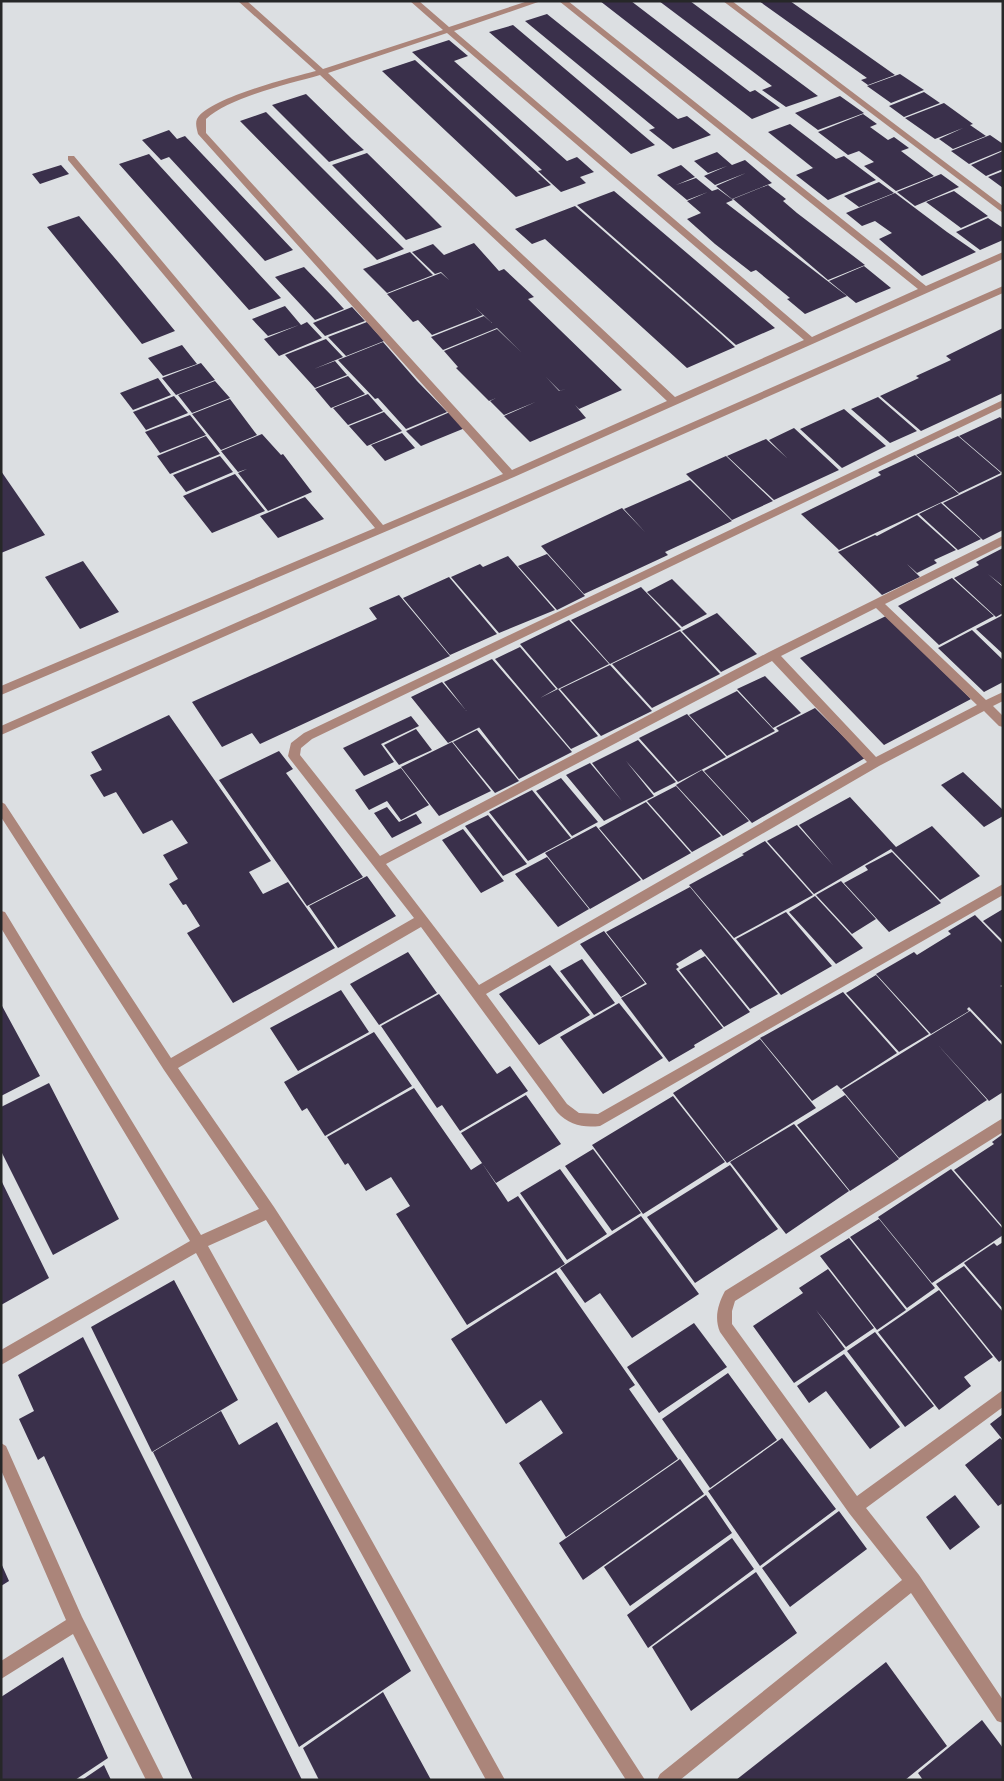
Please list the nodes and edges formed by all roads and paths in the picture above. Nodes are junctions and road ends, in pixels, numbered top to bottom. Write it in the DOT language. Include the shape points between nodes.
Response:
graph roads {
  1 [pos="242,1"];
  2 [pos="414,1"];
  3 [pos="537,1"];
  4 [pos="563,1"];
  5 [pos="727,1"];
  6 [pos="448,30"];
  7 [pos="322,72"];
  8 [pos="71,158"];
  9 [pos="1003,210"];
  10 [pos="1003,255"];
  11 [pos="1003,288"];
  12 [pos="925,290"];
  13 [pos="811,341"];
  14 [pos="673,401"];
  15 [pos="1003,403"];
  16 [pos="510,475"];
  17 [pos="382,530"];
  18 [pos="1003,540"];
  19 [pos="879,604"];
  20 [pos="773,655"];
  21 [pos="1,691"];
  22 [pos="1003,696"];
  23 [pos="985,706"];
  24 [pos="1003,723"];
  25 [pos="1,731"];
  26 [pos="875,762"];
  27 [pos="1,807"];
  28 [pos="379,862"];
  29 [pos="1003,889"];
  30 [pos="1,916"];
  31 [pos="422,920"];
  32 [pos="478,992"];
  33 [pos="168,1066"];
  34 [pos="1003,1124"];
  35 [pos="269,1212"];
  36 [pos="200,1244"];
  37 [pos="1,1358"];
  38 [pos="1003,1397"];
  39 [pos="1,1451"];
  40 [pos="855,1506"];
  41 [pos="913,1581"];
  42 [pos="76,1623"];
  43 [pos="1,1671"];
  44 [pos="1001,1710"];
  45 [pos="155,1780"];
  46 [pos="496,1780"];
  47 [pos="636,1780"];
  48 [pos="666,1780"];
  1 -- 7 [label="street"];
  2 -- 6 [label="street"];
  3 -- 6 [label="street"];
  4 -- 12 [label="street"];
  5 -- 9 [label="street"];
  6 -- 7 [label="street"];
  6 -- 13 [label="street"];
  7 -- 14 [label="street"];
  7 -- 16 [label="street" via="230,101 209,111 202,118 202,134"];
  8 -- 17 [label="street"];
  10 -- 12 [label="street"];
  11 -- 25 [label="street"];
  12 -- 13 [label="street"];
  13 -- 14 [label="street"];
  14 -- 16 [label="street"];
  15 -- 28 [label="street" via="308,736 295,746 294,756"];
  16 -- 17 [label="street"];
  17 -- 21 [label="street"];
  18 -- 19 [label="street"];
  19 -- 20 [label="street"];
  19 -- 23 [label="street"];
  20 -- 26 [label="street"];
  20 -- 28 [label="street"];
  22 -- 23 [label="street"];
  23 -- 24 [label="street"];
  23 -- 26 [label="street"];
  26 -- 32 [label="street"];
  27 -- 33 [label="street"];
  28 -- 31 [label="street"];
  29 -- 32 [label="street" via="600,1120 578,1121 569,1117"];
  30 -- 36 [label="street"];
  31 -- 32 [label="street"];
  31 -- 33 [label="street"];
  33 -- 35 [label="street"];
  34 -- 40 [label="street" via="738,1290 726,1304 725,1328"];
  35 -- 36 [label="street"];
  35 -- 47 [label="street"];
  36 -- 37 [label="street"];
  36 -- 46 [label="street"];
  38 -- 40 [label="street"];
  39 -- 42 [label="street"];
  40 -- 41 [label="street"];
  41 -- 44 [label="street"];
  41 -- 48 [label="street"];
  42 -- 43 [label="street"];
  42 -- 45 [label="street"];
}
